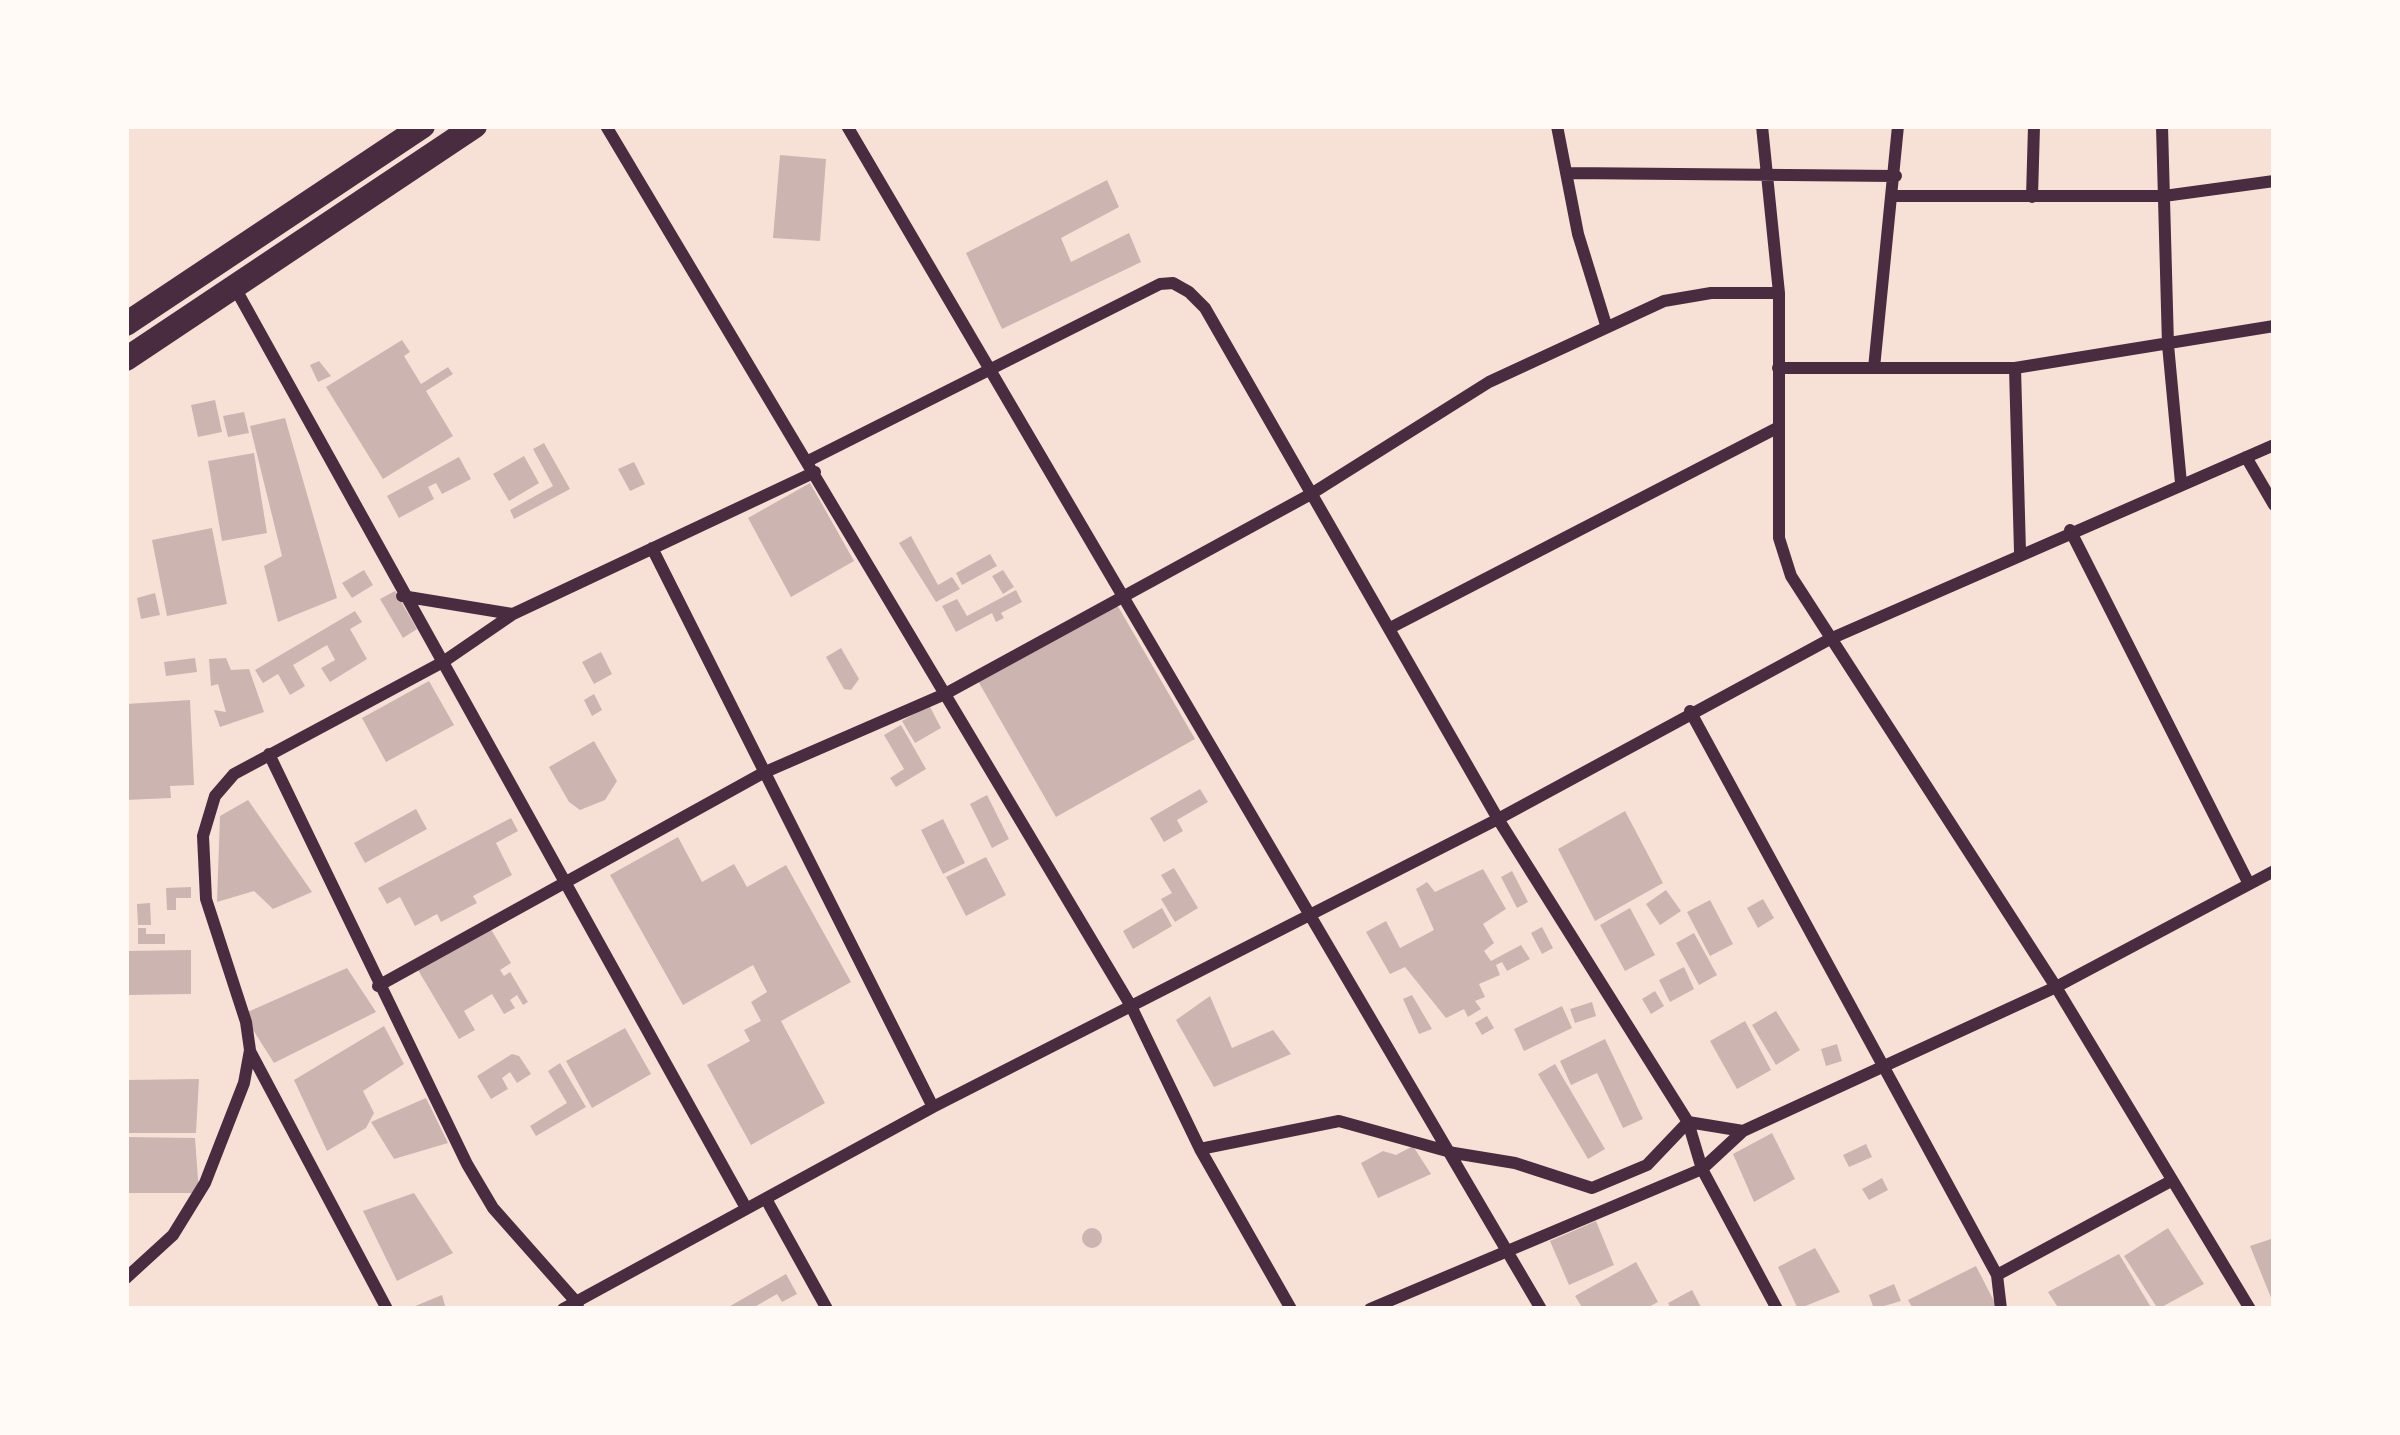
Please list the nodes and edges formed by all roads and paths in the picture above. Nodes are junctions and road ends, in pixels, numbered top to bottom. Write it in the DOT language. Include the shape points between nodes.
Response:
graph roads {
  1 [pos="423,126"];
  2 [pos="475,126"];
  3 [pos="606,126"];
  4 [pos="847,126"];
  5 [pos="1557,126"];
  6 [pos="1762,126"];
  7 [pos="1898,126"];
  8 [pos="2034,126"];
  9 [pos="2162,126"];
  10 [pos="1569,173"];
  11 [pos="1769,176"];
  12 [pos="1896,176"];
  13 [pos="2274,181"];
  14 [pos="1894,196"];
  15 [pos="2164,196"];
  16 [pos="2032,197"];
  17 [pos="234,286"];
  18 [pos="1780,293"];
  19 [pos="126,324"];
  20 [pos="1606,326"];
  21 [pos="2274,326"];
  22 [pos="2168,345"];
  23 [pos="126,359"];
  24 [pos="989,367"];
  25 [pos="1778,368"];
  26 [pos="1874,368"];
  27 [pos="2015,368"];
  28 [pos="1777,428"];
  29 [pos="2274,445"];
  30 [pos="2246,457"];
  31 [pos="812,466"];
  32 [pos="2181,483"];
  33 [pos="1311,494"];
  34 [pos="2274,505"];
  35 [pos="2070,530"];
  36 [pos="652,548"];
  37 [pos="2020,552"];
  38 [pos="1123,594"];
  39 [pos="402,596"];
  40 [pos="513,614"];
  41 [pos="1392,627"];
  42 [pos="1830,639"];
  43 [pos="443,662"];
  44 [pos="945,694"];
  45 [pos="1690,711"];
  46 [pos="269,754"];
  47 [pos="763,773"];
  48 [pos="1498,819"];
  49 [pos="2274,871"];
  50 [pos="568,882"];
  51 [pos="2248,884"];
  52 [pos="1310,914"];
  53 [pos="378,986"];
  54 [pos="2056,987"];
  55 [pos="1131,1006"];
  56 [pos="250,1049"];
  57 [pos="1886,1065"];
  58 [pos="933,1108"];
  59 [pos="1688,1122"];
  60 [pos="1744,1131"];
  61 [pos="1200,1149"];
  62 [pos="1454,1153"];
  63 [pos="1702,1169"];
  64 [pos="2171,1180"];
  65 [pos="766,1199"];
  66 [pos="746,1208"];
  67 [pos="1508,1247"];
  68 [pos="1997,1275"];
  69 [pos="126,1278"];
  70 [pos="579,1305"];
  71 [pos="387,1309"];
  72 [pos="563,1309"];
  73 [pos="827,1309"];
  74 [pos="1291,1309"];
  75 [pos="1370,1309"];
  76 [pos="1541,1309"];
  77 [pos="1777,1309"];
  78 [pos="2001,1309"];
  79 [pos="2250,1309"];
  1 -- 19 [label="highway"];
  2 -- 17 [label="highway"];
  3 -- 31 [label="street"];
  4 -- 24 [label="street"];
  5 -- 10 [label="street"];
  6 -- 11 [label="street"];
  7 -- 12 [label="street"];
  8 -- 16 [label="street"];
  9 -- 15 [label="street"];
  10 -- 11 [label="street"];
  10 -- 20 [label="street"];
  11 -- 12 [label="street"];
  11 -- 18 [label="street"];
  12 -- 14 [label="street"];
  13 -- 15 [label="street"];
  14 -- 16 [label="street"];
  14 -- 26 [label="street"];
  15 -- 16 [label="street"];
  15 -- 22 [label="street"];
  17 -- 23 [label="highway"];
  17 -- 39 [label="street"];
  18 -- 20 [label="street" via="1683,295"];
  18 -- 25 [label="street"];
  20 -- 33 [label="street" via="1489,382"];
  21 -- 22 [label="street"];
  22 -- 27 [label="street"];
  22 -- 32 [label="street"];
  24 -- 31 [label="street"];
  24 -- 33 [label="street" via="1173,283 1205,308"];
  24 -- 38 [label="street"];
  25 -- 26 [label="street"];
  25 -- 28 [label="street"];
  26 -- 27 [label="street"];
  27 -- 37 [label="street"];
  28 -- 41 [label="street"];
  28 -- 42 [label="street" via="1779,538 1791,576"];
  29 -- 30 [label="street"];
  30 -- 32 [label="street"];
  30 -- 34 [label="street"];
  31 -- 36 [label="street"];
  31 -- 44 [label="street"];
  32 -- 35 [label="street"];
  33 -- 38 [label="street"];
  33 -- 41 [label="street"];
  35 -- 37 [label="street"];
  35 -- 51 [label="street"];
  36 -- 40 [label="street"];
  36 -- 47 [label="street"];
  37 -- 42 [label="street"];
  38 -- 44 [label="street"];
  38 -- 52 [label="street"];
  39 -- 40 [label="street"];
  39 -- 43 [label="street"];
  40 -- 43 [label="street"];
  41 -- 48 [label="street"];
  42 -- 45 [label="street"];
  42 -- 54 [label="street"];
  43 -- 46 [label="street"];
  43 -- 50 [label="street"];
  44 -- 47 [label="street"];
  44 -- 55 [label="street"];
  45 -- 48 [label="street"];
  45 -- 57 [label="street"];
  46 -- 53 [label="street"];
  46 -- 56 [label="street" via="214,796 203,836 206,899"];
  47 -- 50 [label="street"];
  47 -- 58 [label="street"];
  48 -- 52 [label="street"];
  48 -- 59 [label="street"];
  49 -- 51 [label="street"];
  50 -- 53 [label="street"];
  50 -- 66 [label="street"];
  51 -- 54 [label="street"];
  52 -- 55 [label="street"];
  52 -- 62 [label="street"];
  53 -- 70 [label="street" via="493,1208"];
  54 -- 57 [label="street"];
  54 -- 64 [label="street"];
  55 -- 58 [label="street"];
  55 -- 61 [label="street"];
  56 -- 69 [label="street" via="206,1183 173,1235"];
  56 -- 71 [label="street"];
  57 -- 60 [label="street"];
  57 -- 68 [label="street"];
  58 -- 65 [label="street"];
  59 -- 60 [label="street"];
  59 -- 62 [label="street" via="1647,1166 1592,1187"];
  59 -- 63 [label="street"];
  60 -- 63 [label="street"];
  61 -- 62 [label="street" via="1339,1121"];
  61 -- 74 [label="street"];
  62 -- 67 [label="street"];
  63 -- 67 [label="street"];
  63 -- 77 [label="street"];
  64 -- 68 [label="street"];
  64 -- 79 [label="street"];
  65 -- 66 [label="street"];
  65 -- 73 [label="street"];
  66 -- 70 [label="street"];
  67 -- 75 [label="street"];
  67 -- 76 [label="street"];
  68 -- 78 [label="street"];
  70 -- 72 [label="street"];
}
